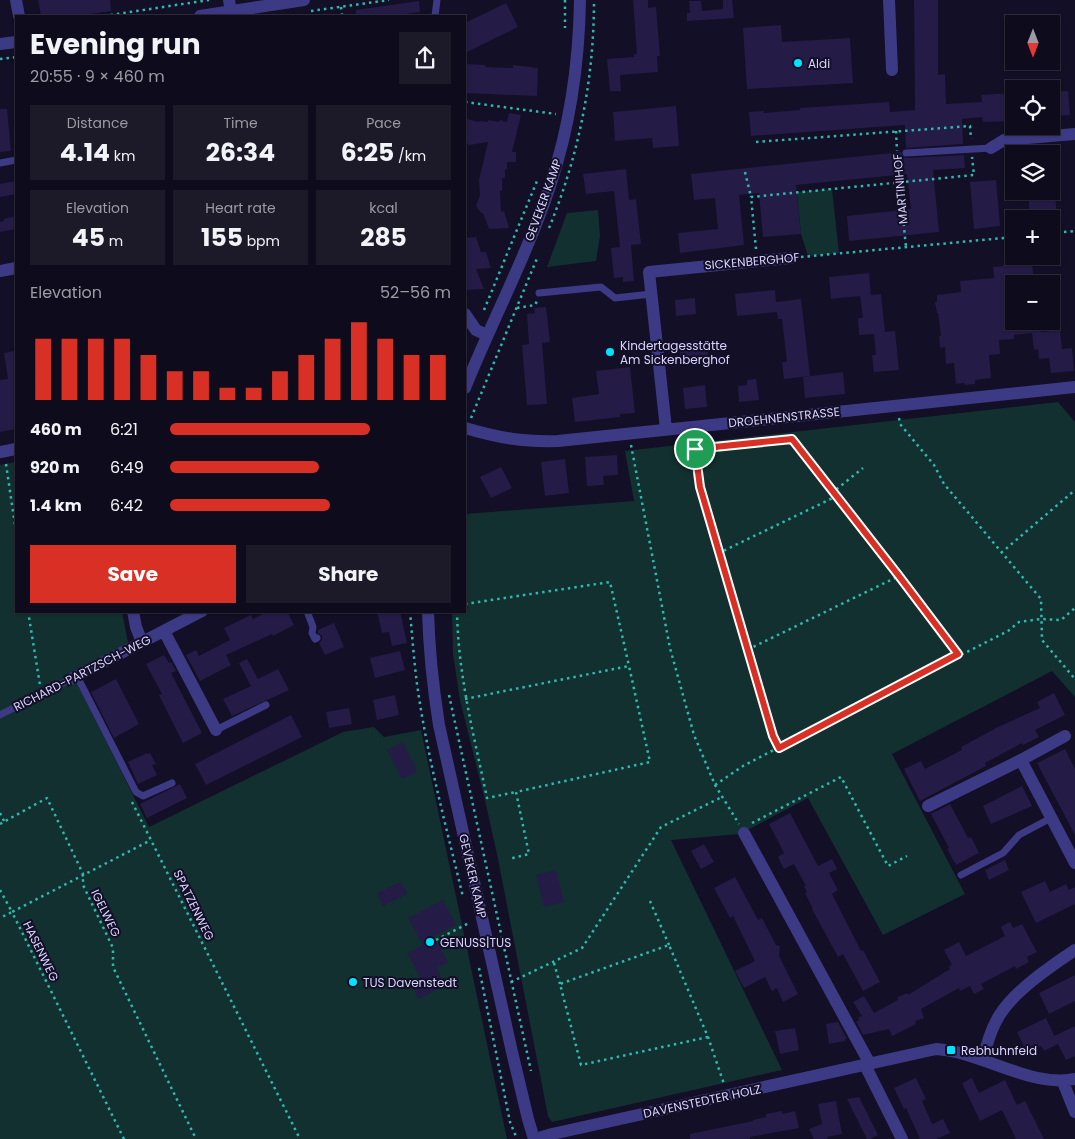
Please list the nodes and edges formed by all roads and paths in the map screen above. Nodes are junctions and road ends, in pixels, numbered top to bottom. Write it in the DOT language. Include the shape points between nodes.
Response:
graph roads {
  1 [pos="16,0"];
  2 [pos="209,0"];
  3 [pos="389,0"];
  4 [pos="437,0"];
  5 [pos="565,0"];
  6 [pos="580,0"];
  7 [pos="889,0"];
  8 [pos="230,6"];
  9 [pos="303,6"];
  10 [pos="341,7"];
  11 [pos="19,15"];
  12 [pos="111,15"];
  13 [pos="203,15"];
  14 [pos="342,15"];
  15 [pos="435,15"];
  16 [pos="565,30"];
  17 [pos="15,42"];
  18 [pos="0,44"];
  19 [pos="15,57"];
  20 [pos="0,60"];
  21 [pos="892,70"];
  22 [pos="466,102"];
  23 [pos="557,105"];
  24 [pos="556,114"];
  25 [pos="554,122"];
  26 [pos="896,131"];
  27 [pos="1075,134"];
  28 [pos="756,142"];
  29 [pos="991,148"];
  30 [pos="972,149"];
  31 [pos="906,153"];
  32 [pos="15,160"];
  33 [pos="0,163"];
  34 [pos="745,172"];
  35 [pos="540,174"];
  36 [pos="899,183"];
  37 [pos="751,197"];
  38 [pos="1075,231"];
  39 [pos="1060,232"];
  40 [pos="1005,238"];
  41 [pos="906,247"];
  42 [pos="790,258"];
  43 [pos="757,260"];
  44 [pos="15,268"];
  45 [pos="0,271"];
  46 [pos="539,294"];
  47 [pos="651,294"];
  48 [pos="517,308"];
  49 [pos="472,324"];
  50 [pos="466,379"];
  51 [pos="1075,387"];
  52 [pos="896,405"];
  53 [pos="692,426"];
  54 [pos="466,428"];
  55 [pos="666,429"];
  56 [pos="629,434"];
  57 [pos="695,449"];
  58 [pos="7,451"];
  59 [pos="863,468"];
  60 [pos="1075,490"];
  61 [pos="834,492"];
  62 [pos="837,496"];
  63 [pos="15,523"];
  64 [pos="1001,552"];
  65 [pos="719,553"];
  66 [pos="899,576"];
  67 [pos="466,604"];
  68 [pos="1075,608"];
  69 [pos="28,613"];
  70 [pos="133,613"];
  71 [pos="198,613"];
  72 [pos="308,613"];
  73 [pos="428,613"];
  74 [pos="457,613"];
  75 [pos="1041,619"];
  76 [pos="164,631"];
  77 [pos="317,638"];
  78 [pos="142,642"];
  79 [pos="747,650"];
  80 [pos="958,654"];
  81 [pos="629,666"];
  82 [pos="74,678"];
  83 [pos="1075,680"];
  84 [pos="447,686"];
  85 [pos="43,694"];
  86 [pos="465,699"];
  87 [pos="266,705"];
  88 [pos="0,715"];
  89 [pos="216,730"];
  90 [pos="1065,736"];
  91 [pos="779,748"];
  92 [pos="1021,760"];
  93 [pos="172,783"];
  94 [pos="715,785"];
  95 [pos="516,792"];
  96 [pos="129,796"];
  97 [pos="722,797"];
  98 [pos="928,806"];
  99 [pos="0,814"];
  100 [pos="1051,818"];
  101 [pos="4,822"];
  102 [pos="0,824"];
  103 [pos="743,831"];
  104 [pos="151,840"];
  105 [pos="907,856"];
  106 [pos="509,859"];
  107 [pos="1075,863"];
  108 [pos="84,874"];
  109 [pos="961,875"];
  110 [pos="0,890"];
  111 [pos="650,901"];
  112 [pos="12,912"];
  113 [pos="0,918"];
  114 [pos="469,923"];
  115 [pos="436,940"];
  116 [pos="669,945"];
  117 [pos="1075,950"];
  118 [pos="554,962"];
  119 [pos="511,982"];
  120 [pos="560,984"];
  121 [pos="708,1037"];
  122 [pos="983,1059"];
  123 [pos="868,1064"];
  124 [pos="532,1075"];
  125 [pos="1069,1080"];
  126 [pos="727,1095"];
  127 [pos="1075,1112"];
  128 [pos="124,1139"];
  129 [pos="196,1139"];
  130 [pos="300,1139"];
  131 [pos="534,1139"];
  132 [pos="902,1139"];
  1 -- 11 [label="street"];
  2 -- 12 [label="path"];
  3 -- 10 [label="path"];
  4 -- 15 [label="lane"];
  5 -- 16 [label="path"];
  6 -- 49 [label="street, GEVEKER KAMP" via="576,72 560,153 539,216"];
  7 -- 21 [label="street"];
  8 -- 9 [label="street"];
  8 -- 13 [label="street"];
  9 -- 10 [label="path"];
  10 -- 14 [label="path"];
  17 -- 18 [label="street"];
  19 -- 20 [label="path"];
  22 -- 24 [label="path"];
  23 -- 24 [label="path"];
  24 -- 25 [label="path"];
  26 -- 28 [label="path"];
  26 -- 30 [label="path" via="970,126"];
  26 -- 36 [label="path, MARTINIHOF"];
  27 -- 29 [label="street" via="1004,140"];
  29 -- 30 [label="lane"];
  30 -- 31 [label="lane"];
  30 -- 36 [label="path" via="974,175"];
  32 -- 33 [label="lane"];
  34 -- 37 [label="path"];
  35 -- 49 [label="path"];
  36 -- 37 [label="path"];
  36 -- 41 [label="path, MARTINIHOF"];
  37 -- 43 [label="path"];
  38 -- 39 [label="path"];
  40 -- 41 [label="path, SICKENBERGHOF"];
  41 -- 42 [label="path, SICKENBERGHOF"];
  42 -- 43 [label="street, SICKENBERGHOF"];
  43 -- 47 [label="street, SICKENBERGHOF" via="649,272"];
  44 -- 45 [label="street"];
  46 -- 47 [label="lane" via="602,287 614,298"];
  46 -- 48 [label="path" via="535,305"];
  47 -- 55 [label="street, SICKENBERGHOF"];
  49 -- 50 [label="street, GEVEKER KAMP"];
  51 -- 52 [label="street, DROEHNENSTRASSE"];
  52 -- 53 [label="street, DROEHNENSTRASSE"];
  52 -- 64 [label="path" via="900,424 934,465 944,484"];
  53 -- 55 [label="street, DROEHNENSTRASSE"];
  53 -- 57 [label="path"];
  54 -- 56 [label="street, DROEHNENSTRASSE" via="529,442"];
  55 -- 56 [label="street, DROEHNENSTRASSE"];
  56 -- 94 [label="path" via="670,648 694,735"];
  57 -- 61 [label="path" via="792,439"];
  57 -- 65 [label="path" via="700,487"];
  58 -- 63 [label="path"];
  59 -- 61 [label="path"];
  60 -- 64 [label="path"];
  61 -- 62 [label="path"];
  62 -- 65 [label="path"];
  62 -- 66 [label="path"];
  64 -- 75 [label="path" via="1040,599"];
  65 -- 79 [label="path"];
  66 -- 79 [label="path"];
  66 -- 80 [label="path"];
  67 -- 81 [label="path" via="610,582"];
  68 -- 75 [label="path" via="1061,620"];
  69 -- 85 [label="path"];
  70 -- 78 [label="street"];
  71 -- 76 [label="street, RICHARD-PARTZSCH-WEG"];
  72 -- 77 [label="lane" via="312,634"];
  73 -- 131 [label="street, GEVEKER KAMP" via="431,671 440,725"];
  74 -- 86 [label="path"];
  75 -- 80 [label="path" via="1019,622 1008,631"];
  75 -- 83 [label="path" via="1042,640"];
  76 -- 78 [label="street, RICHARD-PARTZSCH-WEG"];
  76 -- 89 [label="street, RICHARD-PARTZSCH-WEG"];
  78 -- 82 [label="street, RICHARD-PARTZSCH-WEG"];
  79 -- 91 [label="path"];
  80 -- 91 [label="path"];
  81 -- 86 [label="path"];
  81 -- 95 [label="path" via="650,762"];
  82 -- 85 [label="lane, RICHARD-PARTZSCH-WEG"];
  82 -- 93 [label="lane" via="136,792 143,796"];
  84 -- 119 [label="path"];
  85 -- 88 [label="lane, RICHARD-PARTZSCH-WEG"];
  86 -- 95 [label="path" via="488,798"];
  87 -- 89 [label="lane"];
  90 -- 92 [label="street"];
  91 -- 94 [label="path"];
  92 -- 98 [label="street"];
  92 -- 100 [label="street"];
  94 -- 97 [label="path"];
  95 -- 106 [label="path" via="529,854"];
  96 -- 104 [label="path, SPATZENWEG"];
  97 -- 103 [label="path"];
  97 -- 118 [label="path" via="661,827 582,948"];
  99 -- 101 [label="path"];
  100 -- 107 [label="street"];
  100 -- 109 [label="lane" via="1019,835 1004,853"];
  101 -- 102 [label="path, IGELWEG"];
  101 -- 108 [label="path, IGELWEG" via="47,798"];
  103 -- 105 [label="path" via="841,777 888,866"];
  103 -- 123 [label="street"];
  104 -- 108 [label="path, HASENWEG"];
  104 -- 130 [label="path, SPATZENWEG"];
  108 -- 112 [label="path, HASENWEG"];
  108 -- 129 [label="path, IGELWEG" via="82,885 114,948 114,967"];
  110 -- 112 [label="path"];
  111 -- 116 [label="path"];
  112 -- 113 [label="path"];
  112 -- 128 [label="path, HASENWEG"];
  114 -- 115 [label="path"];
  116 -- 120 [label="path"];
  116 -- 121 [label="path"];
  117 -- 122 [label="street" via="1015,996 1000,1015"];
  118 -- 119 [label="path"];
  118 -- 120 [label="path"];
  119 -- 124 [label="path"];
  120 -- 121 [label="path" via="581,1065"];
  121 -- 126 [label="path"];
  122 -- 123 [label="street, DAVENSTEDTER HOLZ" via="936,1049"];
  122 -- 125 [label="street, DAVENSTEDTER HOLZ" via="1043,1080"];
  123 -- 126 [label="street, DAVENSTEDTER HOLZ"];
  123 -- 132 [label="street"];
  125 -- 127 [label="street"];
  126 -- 131 [label="street, DAVENSTEDTER HOLZ"];
}
